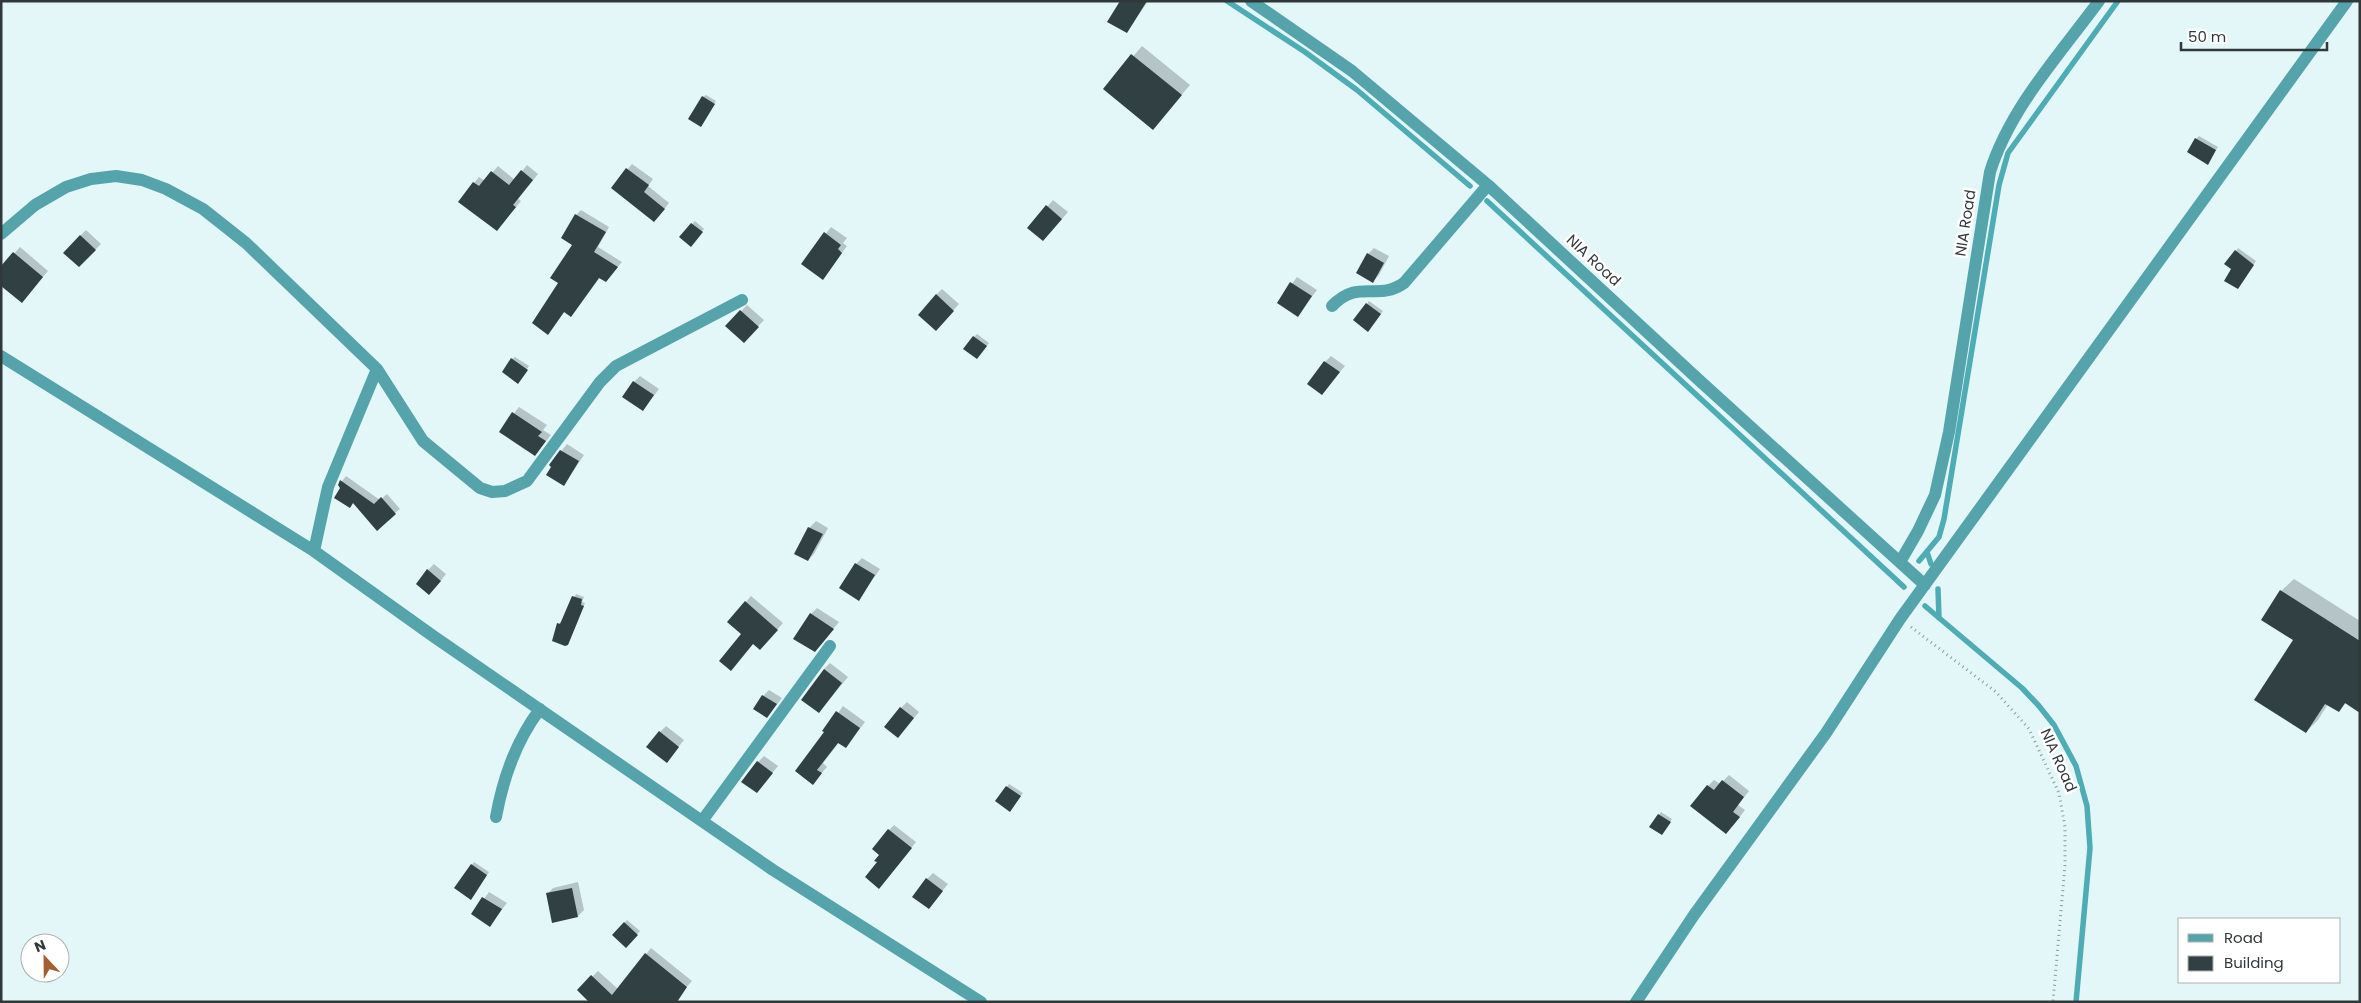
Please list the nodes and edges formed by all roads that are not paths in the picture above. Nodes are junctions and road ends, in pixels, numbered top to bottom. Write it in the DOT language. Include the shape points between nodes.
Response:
graph roads {
  1 [pos="1251,1"];
  2 [pos="2099,1"];
  3 [pos="2347,1"];
  4 [pos="1488,184"];
  5 [pos="1,234"];
  6 [pos="742,300"];
  7 [pos="1332,306"];
  8 [pos="1,356"];
  9 [pos="377,369"];
  10 [pos="314,551"];
  11 [pos="1900,562"];
  12 [pos="1925,585"];
  13 [pos="830,646"];
  14 [pos="540,709"];
  15 [pos="496,817"];
  16 [pos="702,821"];
  17 [pos="981,1002"];
  18 [pos="1636,1002"];
  1 -- 4 [label="street, NIA Road" via="1352,71"];
  2 -- 11 [label="street, NIA Road" via="2024,104 1996,151 1949,432 1935,496"];
  3 -- 12 [label="street"];
  4 -- 7 [label="street" via="1404,283 1388,291 1356,291"];
  4 -- 11 [label="street, NIA Road"];
  5 -- 9 [label="street" via="35,205 66,186 116,176 142,180 203,209 246,243"];
  6 -- 9 [label="street" via="616,366 600,382 527,480 505,491 492,492 480,488 423,441"];
  8 -- 10 [label="street"];
  9 -- 10 [label="street" via="328,487"];
  10 -- 14 [label="street"];
  11 -- 12 [label="street, NIA Road"];
  12 -- 18 [label="street" via="1826,733 1694,915"];
  13 -- 16 [label="street"];
  14 -- 15 [label="street" via="517,746"];
  14 -- 16 [label="street"];
  16 -- 17 [label="street"];
}
